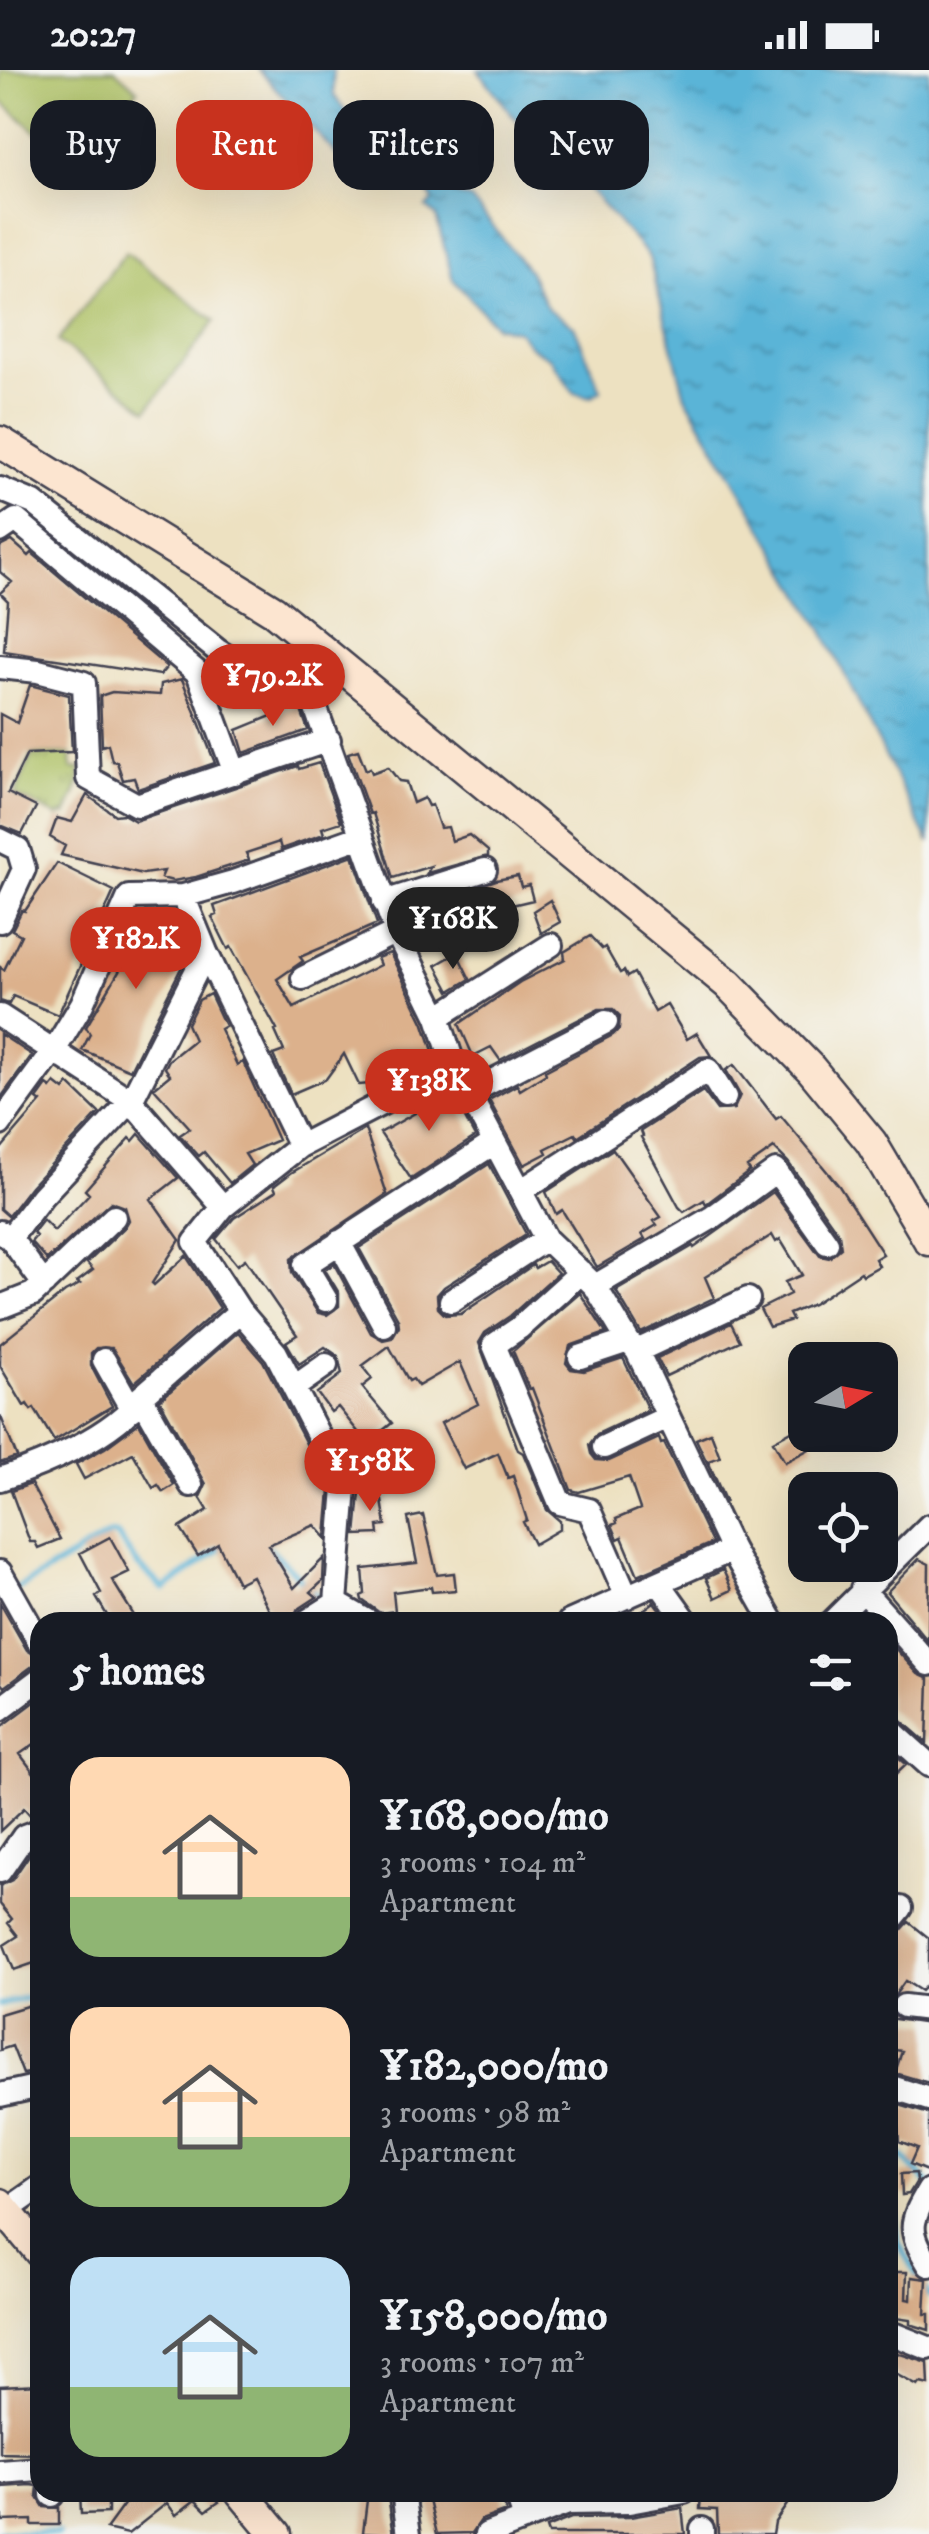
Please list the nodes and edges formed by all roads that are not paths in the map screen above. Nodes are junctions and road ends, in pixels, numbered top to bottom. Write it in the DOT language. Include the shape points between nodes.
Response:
graph roads {
  1 [pos="0,442"];
  2 [pos="0,489"];
  3 [pos="0,531"];
  4 [pos="322,650"];
  5 [pos="0,669"];
  6 [pos="316,709"];
  7 [pos="329,740"];
  8 [pos="235,773"];
  9 [pos="362,836"];
  10 [pos="0,840"];
  11 [pos="475,880"];
  12 [pos="183,896"];
  13 [pos="384,902"];
  14 [pos="0,921"];
  15 [pos="396,932"];
  16 [pos="551,945"];
  17 [pos="206,952"];
  18 [pos="336,962"];
  19 [pos="303,978"];
  20 [pos="347,984"];
  21 [pos="0,1016"];
  22 [pos="438,1017"];
  23 [pos="606,1022"];
  24 [pos="55,1049"];
  25 [pos="454,1066"];
  26 [pos="469,1092"];
  27 [pos="725,1098"];
  28 [pos="131,1101"];
  29 [pos="0,1124"];
  30 [pos="494,1143"];
  31 [pos="300,1146"];
  32 [pos="522,1190"];
  33 [pos="222,1207"];
  34 [pos="114,1218"];
  35 [pos="5,1235"];
  36 [pos="546,1239"];
  37 [pos="929,1240"];
  38 [pos="339,1242"];
  39 [pos="827,1242"];
  40 [pos="588,1279"];
  41 [pos="44,1284"];
  42 [pos="326,1300"];
  43 [pos="451,1302"];
  44 [pos="0,1307"];
  45 [pos="743,1307"];
  46 [pos="240,1310"];
  47 [pos="384,1325"];
  48 [pos="632,1346"];
  49 [pos="580,1357"];
  50 [pos="104,1360"];
  51 [pos="326,1365"];
  52 [pos="296,1386"];
  53 [pos="136,1403"];
  54 [pos="668,1418"];
  55 [pos="604,1447"];
  56 [pos="0,1479"];
  57 [pos="191,1485"];
  58 [pos="925,1539"];
  59 [pos="732,1550"];
  60 [pos="0,1572"];
  61 [pos="659,1582"];
  62 [pos="862,1589"];
  63 [pos="627,1597"];
  64 [pos="336,1604"];
  65 [pos="323,1612"];
  66 [pos="351,1612"];
  67 [pos="592,1612"];
  68 [pos="681,1612"];
  69 [pos="767,1612"];
  70 [pos="841,1612"];
  71 [pos="883,1612"];
  72 [pos="30,1624"];
  73 [pos="898,1629"];
  74 [pos="929,1664"];
  75 [pos="30,1686"];
  76 [pos="0,1709"];
  77 [pos="898,1737"];
  78 [pos="929,1765"];
  79 [pos="30,1834"];
  80 [pos="0,1871"];
  81 [pos="904,2006"];
  82 [pos="929,2009"];
  83 [pos="30,2088"];
  84 [pos="898,2089"];
  85 [pos="0,2094"];
  86 [pos="929,2100"];
  87 [pos="929,2190"];
  88 [pos="30,2192"];
  89 [pos="3,2208"];
  90 [pos="900,2215"];
  91 [pos="30,2240"];
  92 [pos="929,2265"];
  93 [pos="898,2336"];
  94 [pos="928,2348"];
  95 [pos="30,2470"];
  96 [pos="0,2472"];
  97 [pos="249,2502"];
  98 [pos="404,2502"];
  99 [pos="519,2502"];
  100 [pos="573,2502"];
  101 [pos="525,2519"];
  102 [pos="276,2534"];
  103 [pos="410,2534"];
  104 [pos="487,2534"];
  1 -- 4 [label="street" via="274,611"];
  2 -- 4 [label="street" via="34,503 218,651 270,682 293,678"];
  3 -- 8 [label="street" via="16,520 198,673"];
  4 -- 37 [label="street" via="728,984 812,1069 871,1142"];
  5 -- 8 [label="street" via="84,682 88,778 137,805"];
  6 -- 7 [label="street"];
  7 -- 8 [label="street"];
  7 -- 9 [label="street"];
  9 -- 12 [label="street"];
  9 -- 13 [label="street"];
  10 -- 14 [label="street" via="18,850 24,868"];
  11 -- 13 [label="street"];
  12 -- 17 [label="street"];
  12 -- 24 [label="street" via="128,898"];
  13 -- 15 [label="street"];
  15 -- 18 [label="street"];
  15 -- 22 [label="street"];
  16 -- 22 [label="street"];
  17 -- 28 [label="street"];
  17 -- 31 [label="street"];
  18 -- 19 [label="street"];
  18 -- 20 [label="street"];
  21 -- 24 [label="street"];
  22 -- 25 [label="street"];
  23 -- 26 [label="street"];
  24 -- 28 [label="street"];
  24 -- 29 [label="street"];
  25 -- 26 [label="street"];
  25 -- 31 [label="street"];
  26 -- 30 [label="street"];
  27 -- 32 [label="street" via="714,1064 625,1133"];
  28 -- 33 [label="street"];
  28 -- 35 [label="street"];
  30 -- 32 [label="street"];
  30 -- 38 [label="street"];
  31 -- 33 [label="street"];
  32 -- 36 [label="street"];
  33 -- 46 [label="street" via="195,1242"];
  34 -- 41 [label="street"];
  35 -- 41 [label="street"];
  36 -- 40 [label="street"];
  36 -- 43 [label="street"];
  38 -- 42 [label="street" via="304,1265"];
  38 -- 47 [label="street"];
  39 -- 40 [label="street" via="776,1172 713,1217 680,1225"];
  40 -- 48 [label="street"];
  40 -- 63 [label="street" via="494,1345 560,1503 589,1510"];
  41 -- 44 [label="street"];
  45 -- 48 [label="street"];
  46 -- 52 [label="street"];
  46 -- 53 [label="street"];
  48 -- 49 [label="street"];
  48 -- 54 [label="street"];
  50 -- 53 [label="street"];
  51 -- 52 [label="street"];
  52 -- 64 [label="street" via="345,1487"];
  53 -- 56 [label="street" via="76,1447"];
  53 -- 57 [label="street"];
  54 -- 55 [label="street"];
  54 -- 59 [label="street"];
  58 -- 62 [label="street"];
  59 -- 61 [label="street"];
  59 -- 69 [label="street"];
  60 -- 72 [label="street"];
  61 -- 63 [label="street"];
  61 -- 68 [label="street"];
  62 -- 70 [label="street"];
  62 -- 71 [label="street"];
  63 -- 67 [label="street"];
  64 -- 65 [label="street"];
  64 -- 66 [label="street"];
  73 -- 74 [label="street"];
  75 -- 76 [label="street"];
  77 -- 78 [label="street"];
  79 -- 80 [label="street"];
  81 -- 82 [label="street"];
  83 -- 85 [label="street"];
  84 -- 86 [label="street"];
  87 -- 90 [label="street"];
  88 -- 89 [label="street"];
  89 -- 91 [label="street"];
  90 -- 92 [label="street"];
  93 -- 94 [label="street"];
  95 -- 96 [label="street"];
  97 -- 102 [label="street"];
  98 -- 103 [label="street"];
  99 -- 101 [label="street"];
  100 -- 101 [label="street"];
  101 -- 104 [label="street"];
}
